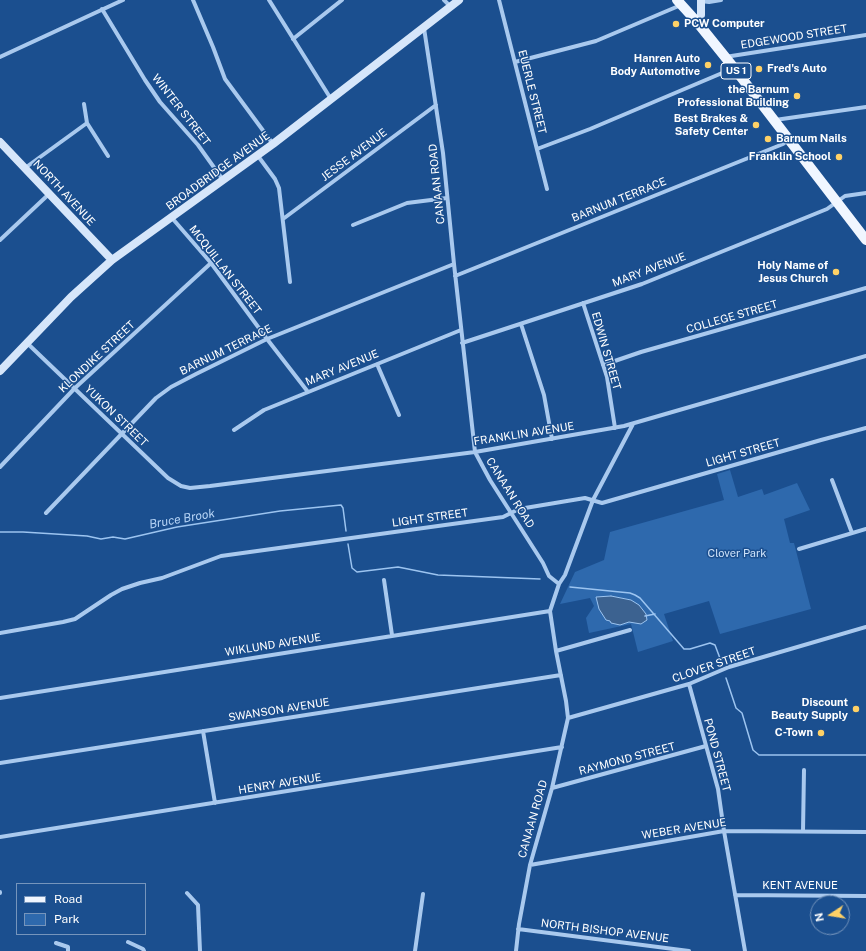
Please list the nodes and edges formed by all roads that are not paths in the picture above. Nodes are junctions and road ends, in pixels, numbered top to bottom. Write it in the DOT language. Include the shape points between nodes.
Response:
graph roads {
  1 [pos="123,0"];
  2 [pos="192,0"];
  3 [pos="269,0"];
  4 [pos="342,0"];
  5 [pos="444,0"];
  6 [pos="459,0"];
  7 [pos="499,0"];
  8 [pos="701,0"];
  9 [pos="721,0"];
  10 [pos="679,3"];
  11 [pos="452,4"];
  12 [pos="102,9"];
  13 [pos="697,22"];
  14 [pos="424,28"];
  15 [pos="866,35"];
  16 [pos="293,39"];
  17 [pos="725,57"];
  18 [pos="0,58"];
  19 [pos="515,62"];
  20 [pos="734,68"];
  21 [pos="331,99"];
  22 [pos="84,104"];
  23 [pos="436,105"];
  24 [pos="866,107"];
  25 [pos="774,120"];
  26 [pos="87,123"];
  27 [pos="789,139"];
  28 [pos="0,142"];
  29 [pos="273,144"];
  30 [pos="538,149"];
  31 [pos="108,156"];
  32 [pos="258,156"];
  33 [pos="25,168"];
  34 [pos="223,180"];
  35 [pos="547,189"];
  36 [pos="866,193"];
  37 [pos="49,194"];
  38 [pos="447,198"];
  39 [pos="837,202"];
  40 [pos="172,218"];
  41 [pos="283,219"];
  42 [pos="353,225"];
  43 [pos="0,240"];
  44 [pos="866,240"];
  45 [pos="112,260"];
  46 [pos="211,263"];
  47 [pos="454,264"];
  48 [pos="455,276"];
  49 [pos="290,282"];
  50 [pos="866,288"];
  51 [pos="583,303"];
  52 [pos="521,324"];
  53 [pos="461,330"];
  54 [pos="267,339"];
  55 [pos="27,342"];
  56 [pos="462,343"];
  57 [pos="866,356"];
  58 [pos="377,364"];
  59 [pos="603,365"];
  60 [pos="0,371"];
  61 [pos="76,388"];
  62 [pos="308,392"];
  63 [pos="399,415"];
  64 [pos="633,424"];
  65 [pos="615,428"];
  66 [pos="866,428"];
  67 [pos="234,430"];
  68 [pos="122,434"];
  69 [pos="552,439"];
  70 [pos="475,452"];
  71 [pos="0,467"];
  72 [pos="832,480"];
  73 [pos="177,484"];
  74 [pos="593,500"];
  75 [pos="46,513"];
  76 [pos="511,513"];
  77 [pos="866,529"];
  78 [pos="852,533"];
  79 [pos="799,549"];
  80 [pos="384,580"];
  81 [pos="559,584"];
  82 [pos="550,611"];
  83 [pos="866,627"];
  84 [pos="630,630"];
  85 [pos="0,633"];
  86 [pos="392,635"];
  87 [pos="556,651"];
  88 [pos="561,675"];
  89 [pos="689,684"];
  90 [pos="0,698"];
  91 [pos="568,718"];
  92 [pos="203,731"];
  93 [pos="706,746"];
  94 [pos="562,747"];
  95 [pos="0,763"];
  96 [pos="804,770"];
  97 [pos="552,788"];
  98 [pos="215,804"];
  99 [pos="724,830"];
  100 [pos="803,830"];
  101 [pos="866,832"];
  102 [pos="0,837"];
  103 [pos="530,865"];
  104 [pos="187,893"];
  105 [pos="423,894"];
  106 [pos="735,895"];
  107 [pos="866,896"];
  108 [pos="518,929"];
  109 [pos="128,942"];
  110 [pos="56,943"];
  111 [pos="68,951"];
  112 [pos="144,951"];
  113 [pos="200,951"];
  114 [pos="415,951"];
  115 [pos="516,951"];
  116 [pos="689,951"];
  117 [pos="745,951"];
  1 -- 12 [label="street"];
  2 -- 29 [label="street" via="225,79"];
  3 -- 16 [label="street"];
  4 -- 16 [label="street"];
  5 -- 11 [label="street"];
  6 -- 11 [label="main road, BROADBRIDGE AVENUE"];
  7 -- 19 [label="street, EUERLE STREET"];
  8 -- 9 [label="street"];
  8 -- 13 [label="main road" via="701,15"];
  10 -- 13 [label="main road, US 1"];
  10 -- 19 [label="street" via="596,41"];
  11 -- 14 [label="main road, BROADBRIDGE AVENUE"];
  12 -- 18 [label="street"];
  12 -- 34 [label="street, WINTER STREET" via="160,102 198,145"];
  13 -- 17 [label="main road, US 1"];
  14 -- 21 [label="main road, BROADBRIDGE AVENUE"];
  14 -- 23 [label="street, CANAAN ROAD"];
  15 -- 17 [label="street, EDGEWOOD STREET"];
  16 -- 21 [label="street"];
  17 -- 20 [label="main road, US 1"];
  19 -- 30 [label="street, EUERLE STREET"];
  20 -- 25 [label="main road, US 1"];
  20 -- 30 [label="street"];
  21 -- 29 [label="main road, BROADBRIDGE AVENUE"];
  22 -- 26 [label="street"];
  23 -- 38 [label="street, CANAAN ROAD"];
  23 -- 41 [label="street, JESSE AVENUE"];
  24 -- 25 [label="street"];
  25 -- 27 [label="main road, US 1"];
  26 -- 31 [label="street"];
  26 -- 33 [label="street"];
  27 -- 39 [label="main road, US 1"];
  27 -- 48 [label="street, BARNUM TERRACE" via="776,147"];
  28 -- 33 [label="main road, NORTH AVENUE"];
  29 -- 32 [label="main road, BROADBRIDGE AVENUE"];
  30 -- 35 [label="street, EUERLE STREET"];
  32 -- 34 [label="main road, BROADBRIDGE AVENUE"];
  32 -- 41 [label="street" via="278,183"];
  33 -- 37 [label="main road, NORTH AVENUE"];
  34 -- 40 [label="main road, BROADBRIDGE AVENUE"];
  36 -- 39 [label="street, MARY AVENUE" via="845,196"];
  37 -- 43 [label="street"];
  37 -- 45 [label="main road, NORTH AVENUE"];
  38 -- 42 [label="street" via="407,203"];
  38 -- 47 [label="street, CANAAN ROAD"];
  39 -- 44 [label="main road, US 1"];
  39 -- 51 [label="street, MARY AVENUE" via="827,209 642,284"];
  40 -- 45 [label="main road, BROADBRIDGE AVENUE"];
  40 -- 46 [label="street, MCQUILLAN STREET"];
  41 -- 49 [label="street"];
  45 -- 55 [label="main road, BROADBRIDGE AVENUE"];
  46 -- 54 [label="street, MCQUILLAN STREET"];
  46 -- 61 [label="street, KLONDIKE STREET"];
  47 -- 48 [label="street, CANAAN ROAD"];
  47 -- 54 [label="street, BARNUM TERRACE"];
  48 -- 53 [label="street, CANAAN ROAD"];
  50 -- 59 [label="street, COLLEGE STREET"];
  51 -- 52 [label="street, MARY AVENUE"];
  51 -- 59 [label="street, EDWIN STREET"];
  52 -- 56 [label="street, MARY AVENUE"];
  52 -- 69 [label="street" via="544,395"];
  53 -- 56 [label="street, CANAAN ROAD"];
  53 -- 58 [label="street, MARY AVENUE"];
  54 -- 62 [label="street, MCQUILLAN STREET"];
  54 -- 68 [label="street, BARNUM TERRACE" via="171,387 156,398"];
  55 -- 60 [label="main road, BROADBRIDGE AVENUE"];
  55 -- 61 [label="street, YUKON STREET"];
  56 -- 70 [label="street, CANAAN ROAD"];
  57 -- 64 [label="street, FRANKLIN AVENUE"];
  58 -- 62 [label="street, MARY AVENUE"];
  58 -- 63 [label="street"];
  59 -- 65 [label="street, EDWIN STREET"];
  61 -- 68 [label="street, YUKON STREET"];
  61 -- 71 [label="street, KLONDIKE STREET"];
  62 -- 67 [label="street, MARY AVENUE" via="264,410"];
  64 -- 65 [label="street, FRANKLIN AVENUE"];
  64 -- 74 [label="street"];
  65 -- 69 [label="street, FRANKLIN AVENUE"];
  66 -- 74 [label="street, LIGHT STREET" via="602,503"];
  68 -- 73 [label="street, YUKON STREET"];
  68 -- 75 [label="street, BARNUM TERRACE"];
  69 -- 70 [label="street, FRANKLIN AVENUE"];
  70 -- 73 [label="street, FRANKLIN AVENUE" via="206,487 190,488"];
  70 -- 76 [label="street, CANAAN ROAD"];
  72 -- 78 [label="street"];
  74 -- 76 [label="street, LIGHT STREET" via="585,498 519,509"];
  74 -- 81 [label="street" via="565,575"];
  76 -- 81 [label="street, CANAAN ROAD" via="549,576"];
  76 -- 85 [label="street, LIGHT STREET" via="503,517 220,556 162,578 122,589 75,619"];
  77 -- 78 [label="street"];
  78 -- 79 [label="street"];
  80 -- 86 [label="street"];
  81 -- 82 [label="street, CANAAN ROAD"];
  82 -- 86 [label="street, WIKLUND AVENUE"];
  82 -- 87 [label="street, CANAAN ROAD"];
  83 -- 89 [label="street, CLOVER STREET" via="729,667"];
  84 -- 87 [label="street"];
  86 -- 90 [label="street, WIKLUND AVENUE"];
  87 -- 88 [label="street, CANAAN ROAD"];
  88 -- 91 [label="street, CANAAN ROAD"];
  88 -- 92 [label="street, SWANSON AVENUE"];
  89 -- 91 [label="street, CLOVER STREET"];
  89 -- 93 [label="street, POND STREET"];
  91 -- 94 [label="street, CANAAN ROAD"];
  92 -- 95 [label="street, SWANSON AVENUE"];
  92 -- 98 [label="street"];
  93 -- 97 [label="street, RAYMOND STREET"];
  93 -- 99 [label="street, POND STREET" via="718,789"];
  94 -- 97 [label="street, CANAAN ROAD"];
  94 -- 98 [label="street, HENRY AVENUE"];
  96 -- 100 [label="street"];
  97 -- 103 [label="street, CANAAN ROAD"];
  98 -- 102 [label="street, HENRY AVENUE"];
  99 -- 100 [label="street, WEBER AVENUE"];
  99 -- 103 [label="street, WEBER AVENUE"];
  99 -- 106 [label="street, POND STREET"];
  100 -- 101 [label="street, WEBER AVENUE"];
  103 -- 108 [label="street, CANAAN ROAD"];
  104 -- 113 [label="street" via="198,905"];
  105 -- 114 [label="street"];
  106 -- 107 [label="street, KENT AVENUE"];
  106 -- 117 [label="street, POND STREET"];
  108 -- 115 [label="street, CANAAN ROAD"];
  108 -- 116 [label="street, NORTH BISHOP AVENUE"];
  109 -- 112 [label="street"];
  110 -- 111 [label="street" via="68,947"];
}
